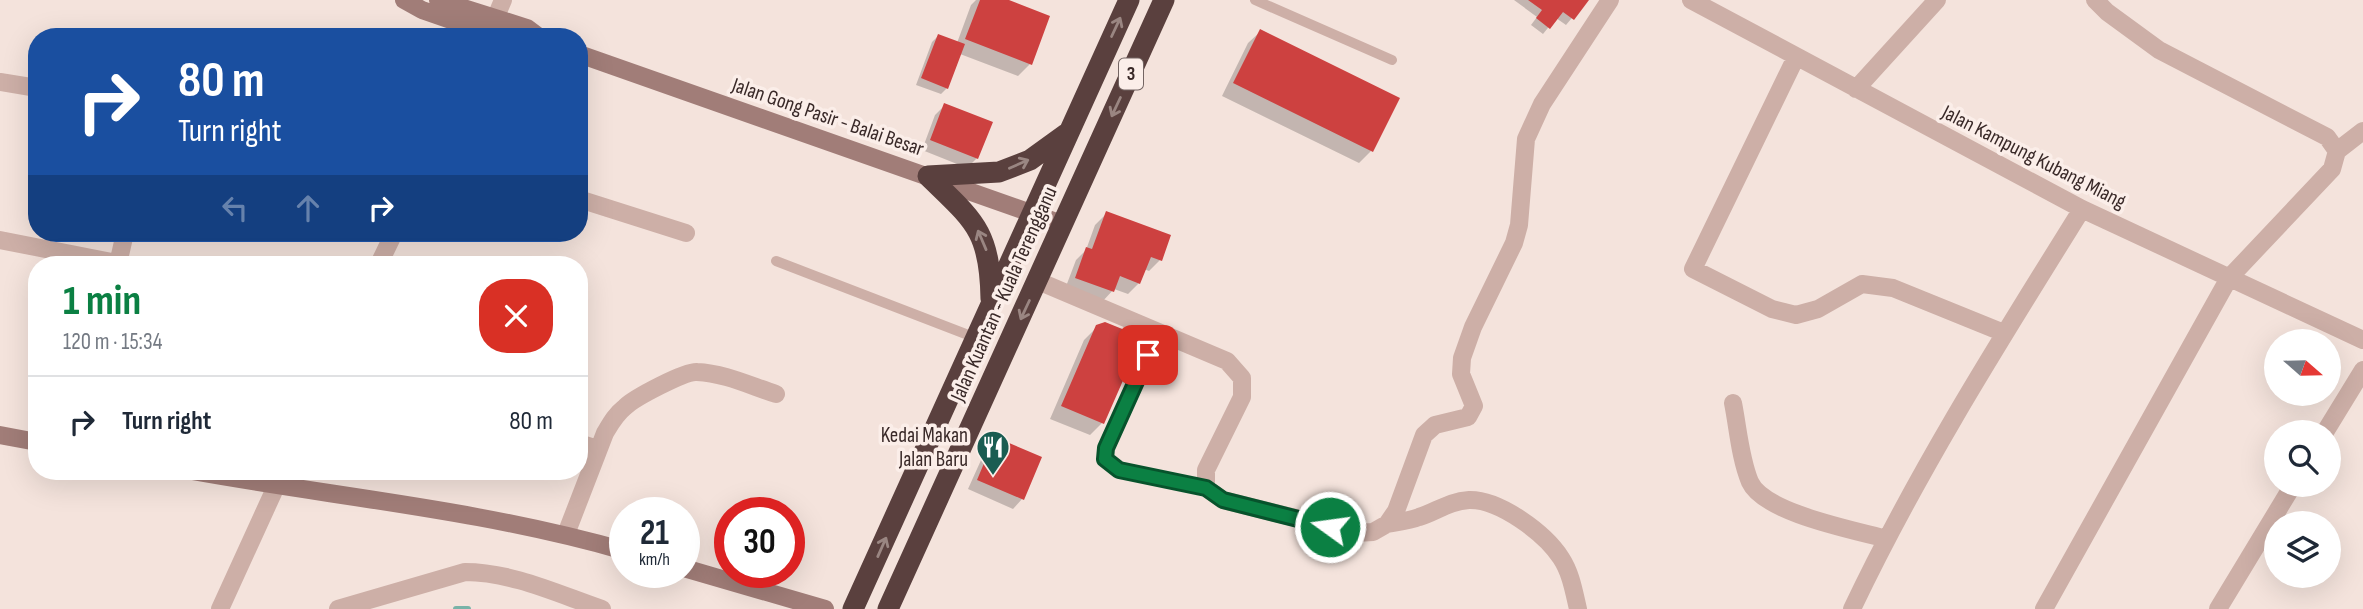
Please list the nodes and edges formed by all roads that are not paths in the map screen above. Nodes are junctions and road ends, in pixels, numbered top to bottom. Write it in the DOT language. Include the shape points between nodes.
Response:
graph roads {
  1 [pos="404,0"];
  2 [pos="438,0"];
  3 [pos="503,0"];
  4 [pos="1129,0"];
  5 [pos="1164,0"];
  6 [pos="1255,0"];
  7 [pos="1610,0"];
  8 [pos="1691,0"];
  9 [pos="1731,0"];
  10 [pos="1937,0"];
  11 [pos="2095,0"];
  12 [pos="1723,17"];
  13 [pos="481,28"];
  14 [pos="486,28"];
  15 [pos="492,28"];
  16 [pos="588,57"];
  17 [pos="1796,57"];
  18 [pos="1391,60"];
  19 [pos="0,82"];
  20 [pos="28,87"];
  21 [pos="1856,89"];
  22 [pos="2363,131"];
  23 [pos="1067,134"];
  24 [pos="2337,151"];
  25 [pos="928,176"];
  26 [pos="588,202"];
  27 [pos="2082,209"];
  28 [pos="1032,213"];
  29 [pos="1062,224"];
  30 [pos="685,233"];
  31 [pos="0,240"];
  32 [pos="80,256"];
  33 [pos="776,261"];
  34 [pos="2229,278"];
  35 [pos="1038,281"];
  36 [pos="991,307"];
  37 [pos="1158,332"];
  38 [pos="2004,333"];
  39 [pos="977,338"];
  40 [pos="2363,340"];
  41 [pos="2363,370"];
  42 [pos="776,394"];
  43 [pos="1733,403"];
  44 [pos="2332,420"];
  45 [pos="0,435"];
  46 [pos="28,440"];
  47 [pos="588,446"];
  48 [pos="598,449"];
  49 [pos="588,476"];
  50 [pos="279,480"];
  51 [pos="284,480"];
  52 [pos="586,480"];
  53 [pos="1206,488"];
  54 [pos="2286,497"];
  55 [pos="1387,524"];
  56 [pos="566,534"];
  57 [pos="1887,539"];
  58 [pos="609,546"];
  59 [pos="700,573"];
  60 [pos="220,609"];
  61 [pos="338,609"];
  62 [pos="602,609"];
  63 [pos="825,609"];
  64 [pos="853,609"];
  65 [pos="889,609"];
  66 [pos="1578,609"];
  67 [pos="1852,609"];
  68 [pos="2044,609"];
  69 [pos="2218,609"];
  1 -- 13 [label="main road"];
  2 -- 14 [label="main road"];
  3 -- 15 [label="street"];
  23 -- 4 [label="highway, Jalan Kuantan - Kuala Terengganu / 3, one-way"];
  5 -- 29 [label="highway, Jalan Kuantan - Kuala Terengganu / 3, one-way"];
  6 -- 18 [label="lane"];
  7 -- 55 [label="street" via="1542,104 1526,139 1514,243 1462,358 1461,374 1474,406 1468,417 1435,425 1424,435"];
  8 -- 12 [label="street, Jalan Kampung Kubang Miang"];
  9 -- 12 [label="street"];
  10 -- 21 [label="street"];
  11 -- 24 [label="street" via="2159,50 2327,137"];
  12 -- 17 [label="street, Jalan Kampung Kubang Miang"];
  16 -- 25 [label="main road, Jalan Gong Pasir - Balai Besar"];
  17 -- 21 [label="street, Jalan Kampung Kubang Miang"];
  17 -- 38 [label="street" via="1693,269 1772,309 1796,315 1818,309 1862,284 1893,288"];
  19 -- 20 [label="street"];
  21 -- 27 [label="street, Jalan Kampung Kubang Miang"];
  22 -- 24 [label="street"];
  25 -- 23 [label="highway, one-way" via="999,172 1030,160"];
  23 -- 28 [label="highway, Jalan Kuantan - Kuala Terengganu / 3"];
  24 -- 34 [label="street" via="2332,169"];
  25 -- 28 [label="main road, Jalan Gong Pasir - Balai Besar"];
  36 -- 25 [label="highway, one-way" via="990,269 979,232"];
  26 -- 30 [label="street"];
  27 -- 34 [label="street, Jalan Kampung Kubang Miang"];
  27 -- 38 [label="street"];
  28 -- 29 [label="main road, Jalan Gong Pasir - Balai Besar"];
  28 -- 36 [label="highway, Jalan Kuantan - Kuala Terengganu / 3"];
  29 -- 35 [label="highway, Jalan Kuantan - Kuala Terengganu / 3"];
  31 -- 32 [label="street"];
  33 -- 39 [label="lane"];
  34 -- 40 [label="street, Jalan Kampung Kubang Miang"];
  34 -- 68 [label="street"];
  35 -- 37 [label="street"];
  35 -- 65 [label="highway, Jalan Kuantan - Kuala Terengganu / 3, one-way"];
  36 -- 39 [label="highway, Jalan Kuantan - Kuala Terengganu / 3"];
  37 -- 53 [label="street" via="1227,361 1242,378 1242,397 1206,470"];
  37 -- 53 [label="lane" via="1105,459 1119,470"];
  38 -- 57 [label="street"];
  64 -- 39 [label="highway, Jalan Kuantan - Kuala Terengganu / 3, one-way"];
  41 -- 44 [label="street"];
  42 -- 48 [label="street" via="711,373 681,376 626,405 614,417"];
  43 -- 57 [label="street" via="1746,468 1760,496 1807,516"];
  45 -- 46 [label="main road"];
  47 -- 48 [label="street"];
  48 -- 49 [label="street"];
  50 -- 60 [label="street"];
  51 -- 56 [label="main road"];
  52 -- 56 [label="street"];
  53 -- 55 [label="street" via="1223,500 1356,533 1373,532"];
  54 -- 69 [label="street"];
  55 -- 66 [label="street" via="1468,500 1503,508 1561,558"];
  56 -- 58 [label="main road"];
  57 -- 67 [label="street"];
  59 -- 63 [label="main road"];
  61 -- 62 [label="street" via="446,576 482,572"];
}
